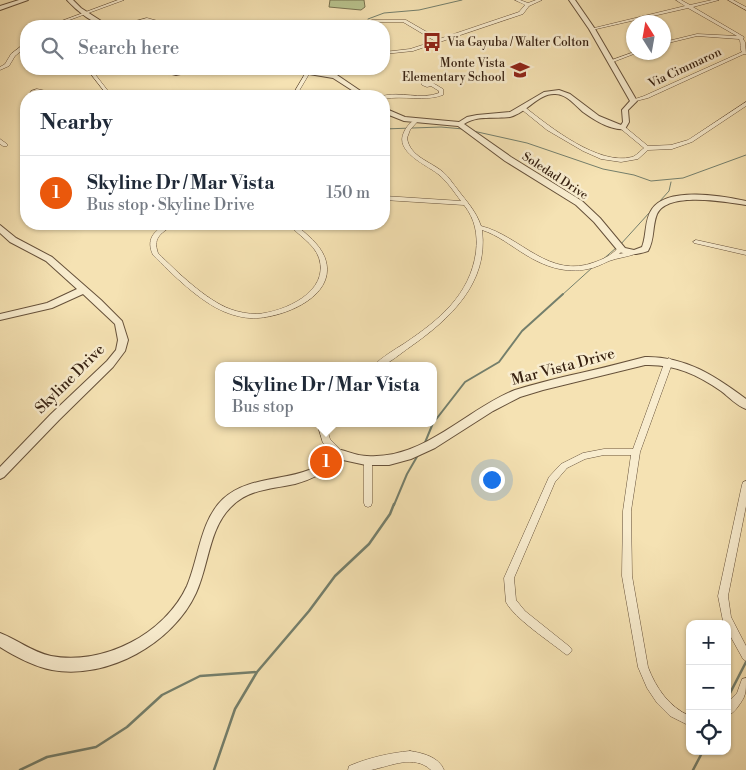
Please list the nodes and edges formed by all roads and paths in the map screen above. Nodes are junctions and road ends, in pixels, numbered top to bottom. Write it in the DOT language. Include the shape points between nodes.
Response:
graph roads {
  1 [pos="25,0"];
  2 [pos="70,0"];
  3 [pos="122,0"];
  4 [pos="517,0"];
  5 [pos="540,0"];
  6 [pos="572,0"];
  7 [pos="678,0"];
  8 [pos="717,0"];
  9 [pos="730,0"];
  10 [pos="528,5"];
  11 [pos="690,6"];
  12 [pos="0,8"];
  13 [pos="746,9"];
  14 [pos="85,13"];
  15 [pos="66,20"];
  16 [pos="96,20"];
  17 [pos="140,20"];
  18 [pos="154,20"];
  19 [pos="390,20"];
  20 [pos="592,29"];
  21 [pos="744,38"];
  22 [pos="439,41"];
  23 [pos="671,42"];
  24 [pos="390,52"];
  25 [pos="745,52"];
  26 [pos="20,53"];
  27 [pos="626,56"];
  28 [pos="611,61"];
  29 [pos="0,71"];
  30 [pos="94,75"];
  31 [pos="307,75"];
  32 [pos="328,75"];
  33 [pos="431,84"];
  34 [pos="105,90"];
  35 [pos="298,90"];
  36 [pos="356,90"];
  37 [pos="390,96"];
  38 [pos="634,100"];
  39 [pos="746,104"];
  40 [pos="524,109"];
  41 [pos="390,114"];
  42 [pos="469,118"];
  43 [pos="443,120"];
  44 [pos="414,122"];
  45 [pos="460,124"];
  46 [pos="623,128"];
  47 [pos="647,148"];
  48 [pos="390,198"];
  49 [pos="466,203"];
  50 [pos="746,203"];
  51 [pos="479,227"];
  52 [pos="0,228"];
  53 [pos="161,230"];
  54 [pos="298,230"];
  55 [pos="696,242"];
  56 [pos="620,248"];
  57 [pos="633,253"];
  58 [pos="746,253"];
  59 [pos="609,258"];
  60 [pos="82,290"];
  61 [pos="0,317"];
  62 [pos="669,360"];
  63 [pos="383,362"];
  64 [pos="746,405"];
  65 [pos="322,427"];
  66 [pos="636,452"];
  67 [pos="341,455"];
  68 [pos="368,460"];
  69 [pos="0,474"];
  70 [pos="746,485"];
  71 [pos="368,503"];
  72 [pos="742,522"];
  73 [pos="0,639"];
  74 [pos="567,650"];
  75 [pos="746,656"];
  76 [pos="746,684"];
  77 [pos="728,710"];
  78 [pos="686,719"];
  79 [pos="353,770"];
  80 [pos="438,770"];
  1 -- 12 [label="street"];
  2 -- 14 [label="street"];
  3 -- 14 [label="street"];
  4 -- 10 [label="street"];
  5 -- 10 [label="street"];
  6 -- 20 [label="street"];
  7 -- 11 [label="street"];
  8 -- 11 [label="street"];
  9 -- 13 [label="street"];
  10 -- 22 [label="street" via="520,13"];
  11 -- 20 [label="street"];
  11 -- 21 [label="street"];
  14 -- 15 [label="street"];
  14 -- 16 [label="street"];
  17 -- 18 [label="street"];
  19 -- 22 [label="street" via="406,22"];
  20 -- 28 [label="street"];
  21 -- 23 [label="street" via="697,34"];
  21 -- 25 [label="street"];
  22 -- 24 [label="street"];
  25 -- 38 [label="street, Via Cimmaron"];
  26 -- 29 [label="street" via="14,62"];
  27 -- 28 [label="street"];
  28 -- 38 [label="street"];
  30 -- 34 [label="street"];
  31 -- 35 [label="street"];
  32 -- 36 [label="street"];
  33 -- 37 [label="street" via="441,90 441,94 433,97"];
  38 -- 46 [label="street" via="625,110"];
  39 -- 47 [label="street" via="690,141 672,147"];
  40 -- 42 [label="street" via="504,116"];
  40 -- 46 [label="street" via="545,93 559,92 601,120"];
  40 -- 47 [label="street" via="560,137 604,157 631,160"];
  41 -- 44 [label="street"];
  42 -- 43 [label="street"];
  42 -- 45 [label="street"];
  43 -- 44 [label="street, Soledad Drive"];
  43 -- 45 [label="street, Soledad Drive"];
  44 -- 49 [label="street" via="406,133 406,146 444,176"];
  45 -- 56 [label="street, Soledad Drive" via="508,159 579,203"];
  46 -- 47 [label="street"];
  48 -- 49 [label="street"];
  49 -- 51 [label="street"];
  50 -- 57 [label="street" via="697,198 661,204 653,214 647,247"];
  51 -- 59 [label="street" via="498,233 533,257 565,268 596,266"];
  51 -- 63 [label="street" via="478,257 465,292 434,325"];
  52 -- 60 [label="street, Skyline Drive" via="13,240 49,258"];
  53 -- 54 [label="street" via="154,237 152,247 155,254 215,305 253,316 294,307 320,284 322,259"];
  55 -- 58 [label="street"];
  56 -- 57 [label="street, Soledad Drive"];
  56 -- 59 [label="street"];
  57 -- 59 [label="street"];
  60 -- 61 [label="street" via="49,306"];
  60 -- 69 [label="street, Skyline Drive" via="119,323 122,334 120,351"];
  62 -- 64 [label="street, Mar Vista Drive" via="701,374"];
  62 -- 66 [label="street"];
  62 -- 68 [label="street, Mar Vista Drive" via="645,361 523,392 488,408 421,452 394,459"];
  65 -- 67 [label="street" via="326,441"];
  66 -- 74 [label="street" via="583,456 564,466 552,480 509,578 511,602"];
  66 -- 78 [label="street" via="627,511 626,568 643,667 662,702"];
  67 -- 68 [label="street, Mar Vista Drive"];
  67 -- 73 [label="street" via="307,476 242,491 227,503 216,519 186,600 161,628 123,653 92,662 60,664 33,657"];
  68 -- 71 [label="street"];
  70 -- 72 [label="street"];
  72 -- 75 [label="street" via="723,586 723,602 726,618"];
  76 -- 77 [label="street" via="741,696"];
  79 -- 80 [label="street" via="412,755 422,756"];
}
